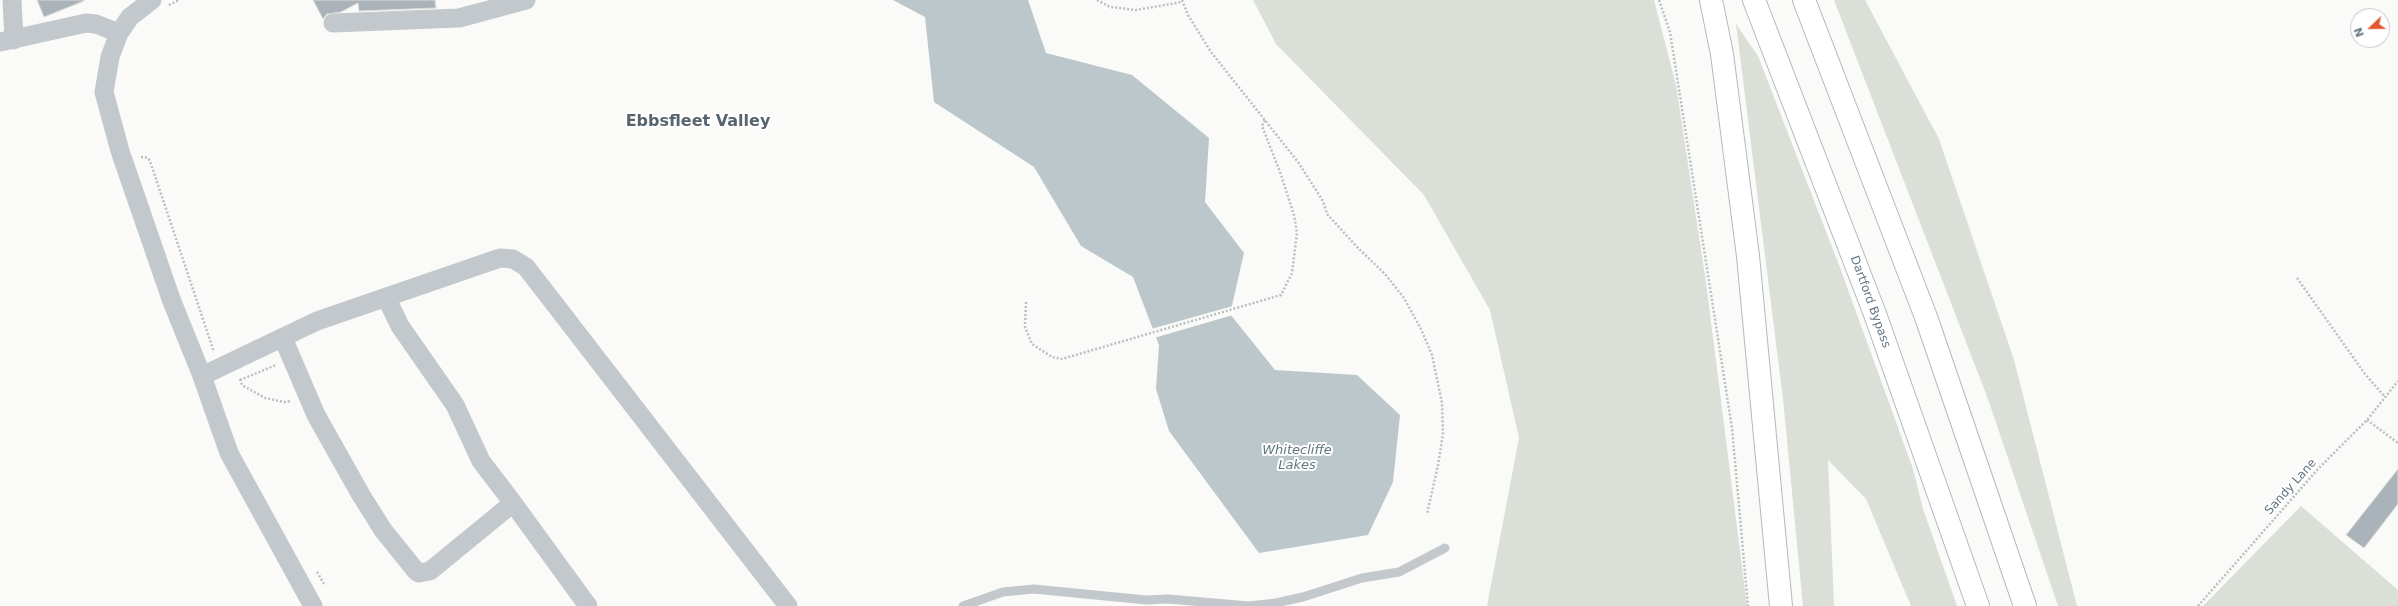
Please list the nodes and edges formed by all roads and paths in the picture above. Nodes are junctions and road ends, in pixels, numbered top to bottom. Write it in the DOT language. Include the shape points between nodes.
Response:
graph roads {
  1 [pos="12,0"];
  2 [pos="179,0"];
  3 [pos="526,0"];
  4 [pos="1097,0"];
  5 [pos="1659,0"];
  6 [pos="1711,0"];
  7 [pos="1754,0"];
  8 [pos="1804,0"];
  9 [pos="1182,1"];
  10 [pos="159,3"];
  11 [pos="497,4"];
  12 [pos="333,23"];
  13 [pos="119,33"];
  14 [pos="7,41"];
  15 [pos="1265,119"];
  16 [pos="137,154"];
  17 [pos="2297,278"];
  18 [pos="386,297"];
  19 [pos="1026,302"];
  20 [pos="282,338"];
  21 [pos="291,359"];
  22 [pos="210,372"];
  23 [pos="240,380"];
  24 [pos="2398,380"];
  25 [pos="307,395"];
  26 [pos="2385,397"];
  27 [pos="2367,420"];
  28 [pos="2398,443"];
  29 [pos="513,503"];
  30 [pos="1427,514"];
  31 [pos="1445,548"];
  32 [pos="313,565"];
  33 [pos="324,584"];
  34 [pos="313,606"];
  35 [pos="588,606"];
  36 [pos="788,606"];
  37 [pos="963,606"];
  38 [pos="1748,606"];
  39 [pos="1781,606"];
  40 [pos="1978,606"];
  41 [pos="2025,606"];
  42 [pos="2198,606"];
  1 -- 14 [label="street"];
  2 -- 10 [label="path"];
  3 -- 11 [label="street"];
  4 -- 9 [label="path" via="1110,7 1136,10"];
  5 -- 38 [label="path" via="1670,32 1732,428"];
  6 -- 39 [label="highway" via="1722,54 1748,256"];
  7 -- 40 [label="highway, Dartford Bypass" via="1875,314"];
  8 -- 41 [label="highway" via="1926,317"];
  9 -- 15 [label="path" via="1208,48"];
  10 -- 13 [label="street" via="130,17"];
  11 -- 12 [label="street" via="459,18"];
  13 -- 14 [label="street" via="86,23"];
  13 -- 22 [label="street" via="110,57 104,92 120,150 168,291"];
  15 -- 19 [label="path" via="1262,126 1294,215 1296,233 1295,258 1290,280 1283,294 1062,359 1042,352 1032,344 1025,319"];
  15 -- 30 [label="path" via="1298,162 1323,201 1327,214 1357,248 1386,274 1404,298 1432,355 1442,403 1443,434"];
  16 -- 22 [label="path" via="150,161"];
  17 -- 26 [label="path" via="2365,374"];
  18 -- 20 [label="street" via="317,321"];
  18 -- 29 [label="street" via="400,326 456,405 481,461"];
  18 -- 36 [label="street" via="500,258 513,258 521,263"];
  20 -- 21 [label="street"];
  20 -- 22 [label="street"];
  21 -- 23 [label="path"];
  21 -- 25 [label="street"];
  22 -- 23 [label="path" via="225,385"];
  22 -- 34 [label="street" via="229,453"];
  23 -- 25 [label="path" via="242,385 268,399 287,402"];
  24 -- 26 [label="path, Sandy Lane"];
  25 -- 29 [label="street" via="360,495 383,530 416,571 424,573 434,568"];
  26 -- 27 [label="path, Sandy Lane"];
  27 -- 28 [label="path"];
  27 -- 42 [label="path, Sandy Lane" via="2318,469"];
  29 -- 35 [label="street"];
  31 -- 37 [label="lane" via="1399,572 1362,578 1276,603 1245,606 1034,589 1003,592"];
  32 -- 33 [label="path"];
}
